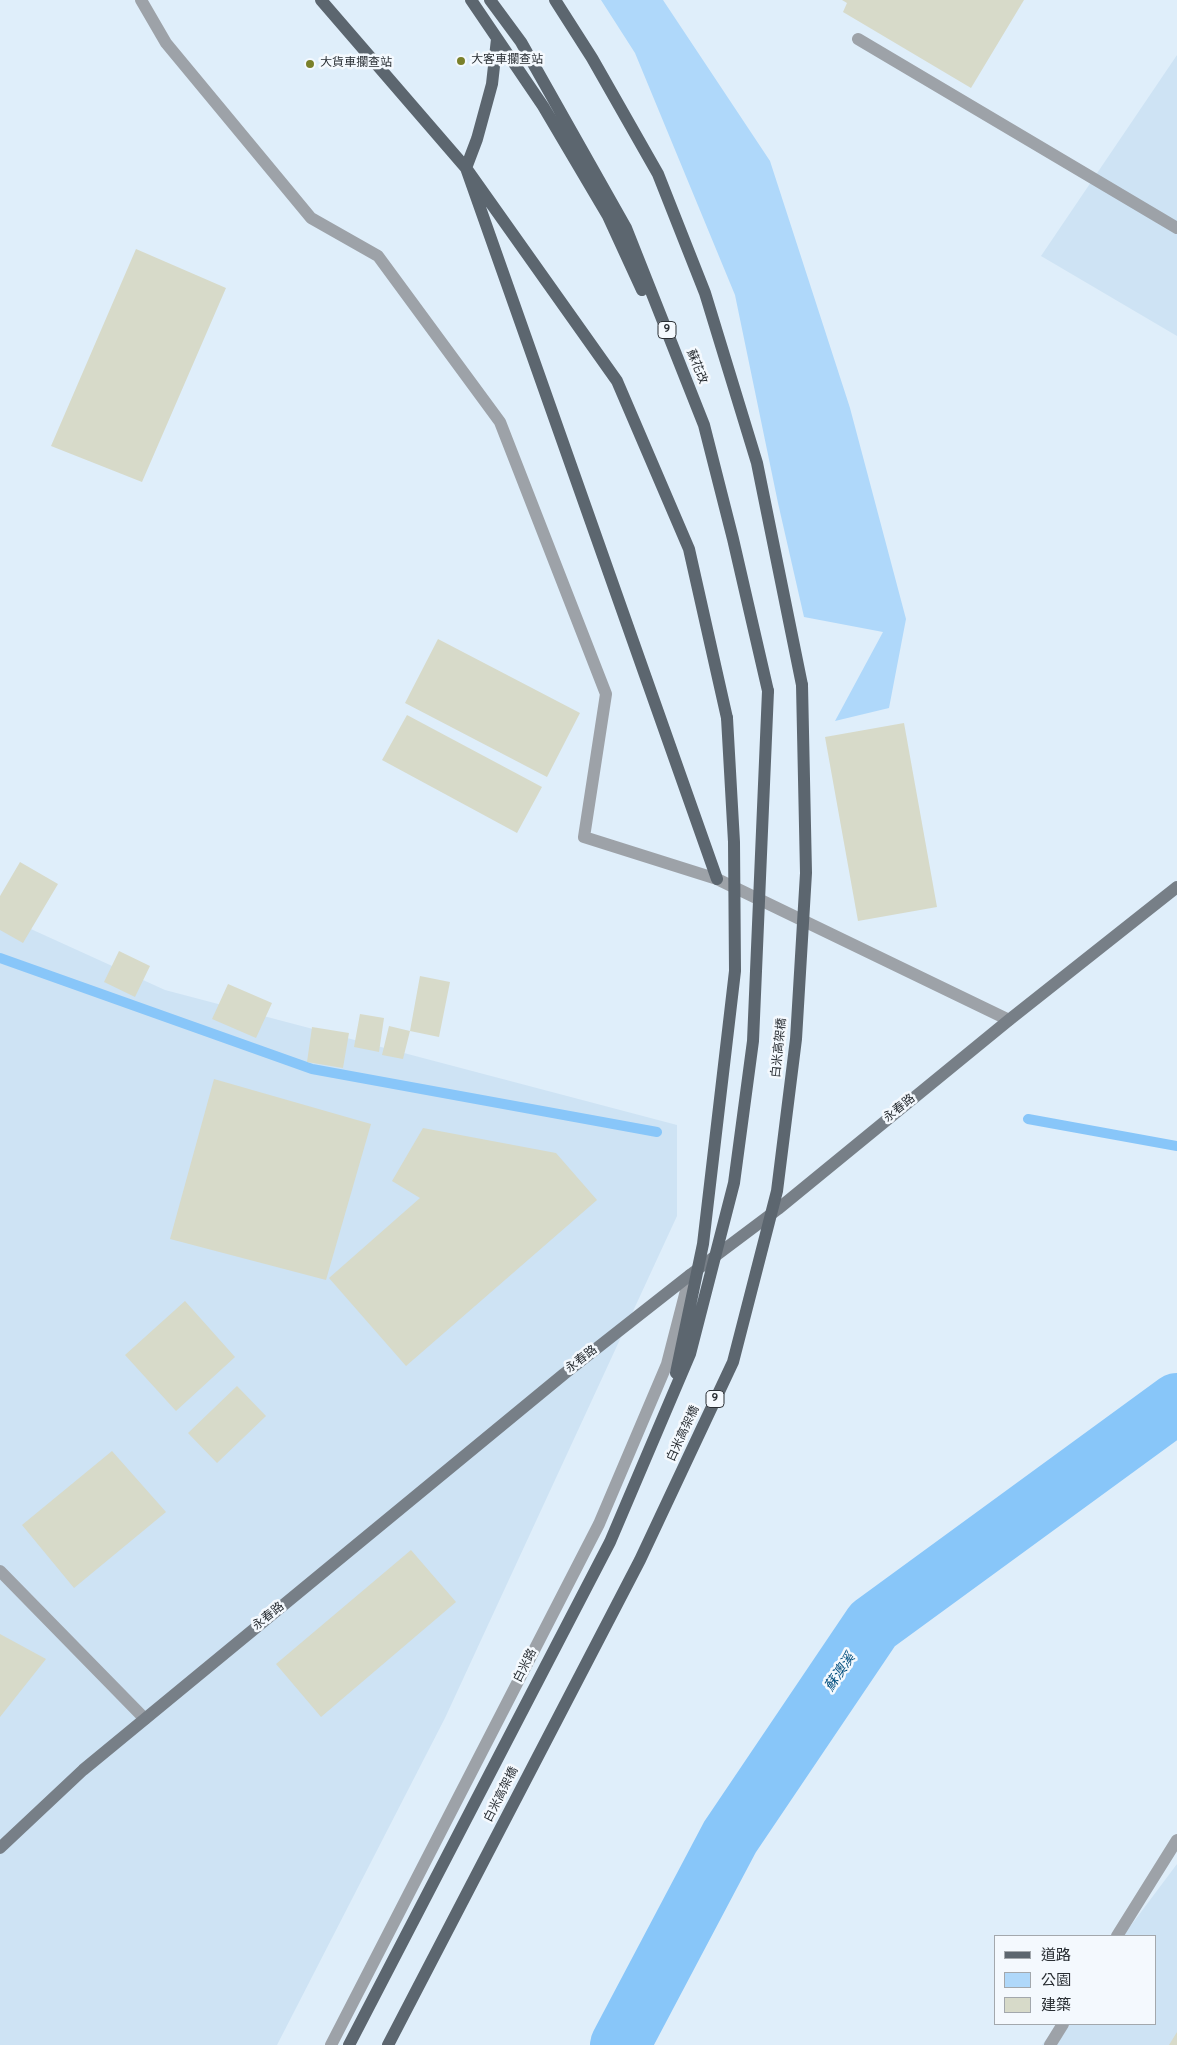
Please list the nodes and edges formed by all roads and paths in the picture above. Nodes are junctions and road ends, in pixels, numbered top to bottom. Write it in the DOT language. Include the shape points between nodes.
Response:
graph roads {
  1 [pos="142,0"];
  2 [pos="321,0"];
  3 [pos="471,0"];
  4 [pos="490,0"];
  5 [pos="555,0"];
  6 [pos="497,39"];
  7 [pos="858,39"];
  8 [pos="466,168"];
  9 [pos="1177,228"];
  10 [pos="704,425"];
  11 [pos="768,691"];
  12 [pos="717,879"];
  13 [pos="1177,887"];
  14 [pos="1009,1020"];
  15 [pos="690,1275"];
  16 [pos="671,1400"];
  17 [pos="0,1571"];
  18 [pos="145,1719"];
  19 [pos="1177,1840"];
  20 [pos="0,1848"];
  21 [pos="1118,1935"];
  22 [pos="1062,2025"];
  23 [pos="331,2045"];
  24 [pos="349,2045"];
  25 [pos="388,2045"];
  26 [pos="1050,2045"];
  1 -- 12 [label="street" via="166,43 311,218 378,256 500,422 606,694 584,837"];
  2 -- 8 [label="main road"];
  3 -- 6 [label="main road"];
  4 -- 10 [label="main road, 蘇花改 / 9" via="521,42 626,228"];
  5 -- 25 [label="main road, 白米高架橋 / 9, bridge" via="658,174 705,292 757,463 802,686 806,873 796,1039 777,1191 733,1362 640,1560"];
  6 -- 8 [label="main road" via="492,84"];
  6 -- 10 [label="main road" via="543,106 608,216"];
  7 -- 9 [label="street"];
  8 -- 12 [label="main road"];
  8 -- 16 [label="main road, bridge" via="617,382 689,549 727,718 734,842 735,971 703,1244"];
  10 -- 11 [label="main road, 蘇花改 / 9"];
  11 -- 16 [label="main road, 白米高架橋 / 9, bridge" via="753,1041 736,1173 690,1354"];
  12 -- 14 [label="street"];
  13 -- 14 [label="street, 永春路"];
  14 -- 15 [label="street, 永春路" via="778,1209"];
  15 -- 18 [label="street, 永春路" via="564,1374"];
  15 -- 23 [label="street, 白米路" via="666,1364 599,1524"];
  16 -- 24 [label="main road, 白米高架橋 / 9, bridge" via="610,1542"];
  17 -- 18 [label="street"];
  18 -- 20 [label="street, 永春路" via="83,1770"];
  19 -- 21 [label="street"];
  22 -- 26 [label="street"];
}
